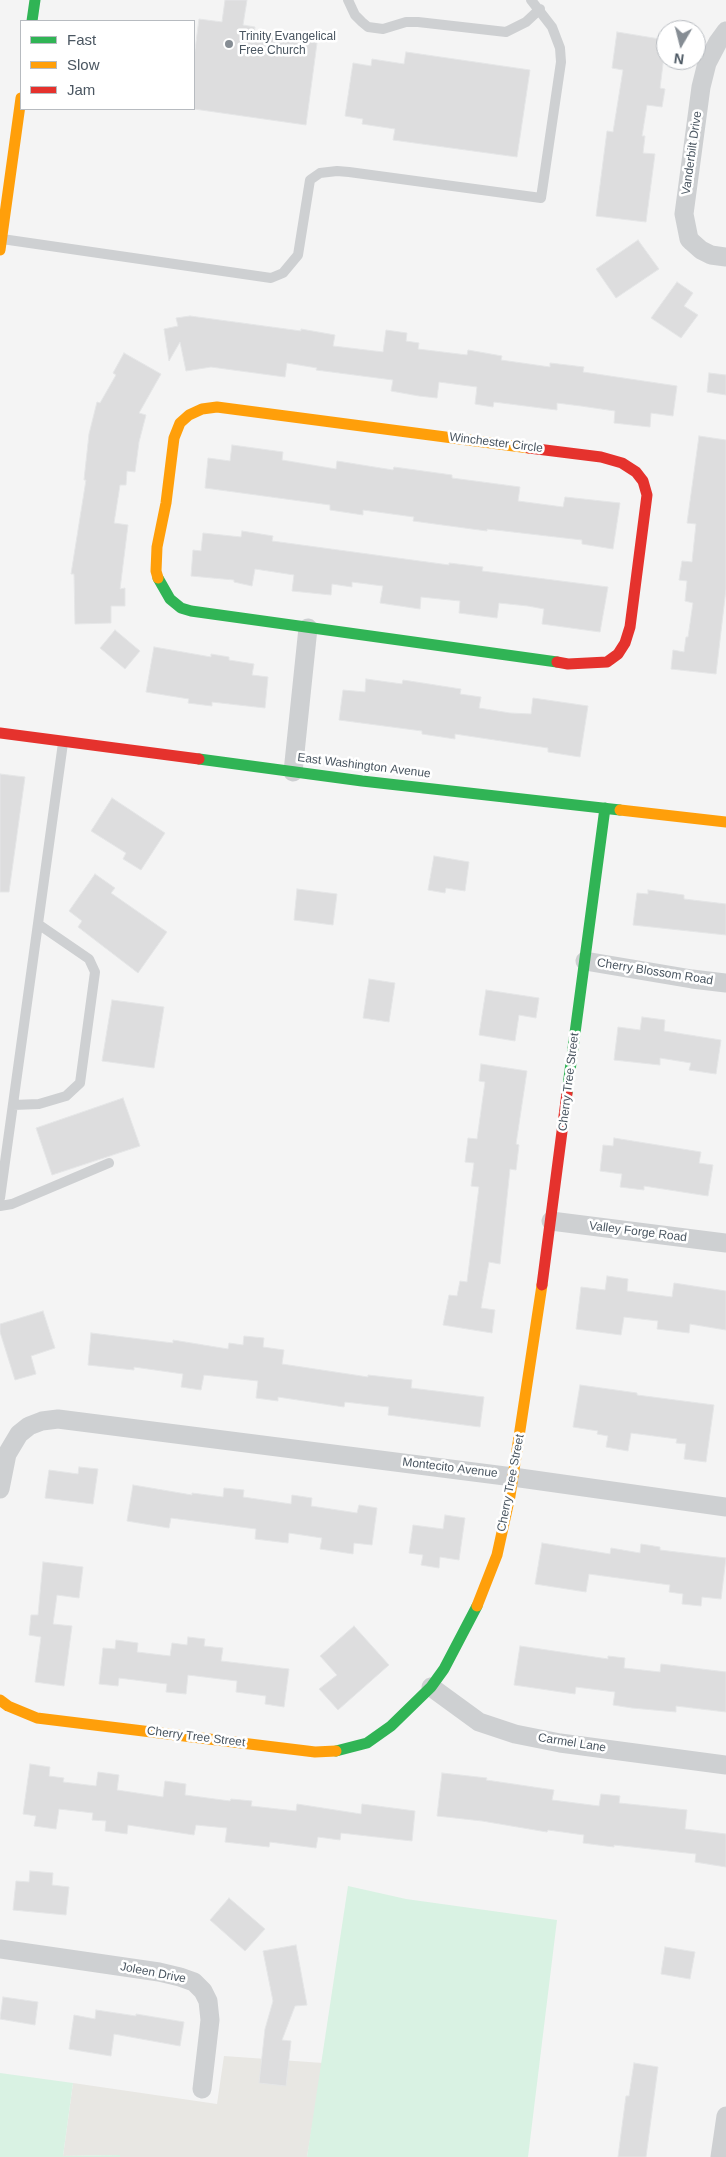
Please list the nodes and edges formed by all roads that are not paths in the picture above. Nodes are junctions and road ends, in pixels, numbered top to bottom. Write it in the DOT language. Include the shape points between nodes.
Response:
graph roads {
  1 [pos="35,0"];
  2 [pos="348,0"];
  3 [pos="531,0"];
  4 [pos="540,9"];
  5 [pos="32,20"];
  6 [pos="726,31"];
  7 [pos="20,105"];
  8 [pos="1,245"];
  9 [pos="726,257"];
  10 [pos="308,628"];
  11 [pos="0,733"];
  12 [pos="64,742"];
  13 [pos="293,772"];
  14 [pos="605,808"];
  15 [pos="726,822"];
  16 [pos="38,924"];
  17 [pos="585,961"];
  18 [pos="726,983"];
  19 [pos="13,1106"];
  20 [pos="109,1163"];
  21 [pos="0,1198"];
  22 [pos="0,1206"];
  23 [pos="551,1221"];
  24 [pos="726,1243"];
  25 [pos="513,1476"];
  26 [pos="1,1477"];
  27 [pos="726,1507"];
  28 [pos="431,1687"];
  29 [pos="0,1700"];
  30 [pos="726,1765"];
  31 [pos="0,1949"];
  32 [pos="202,2089"];
  33 [pos="726,2116"];
  34 [pos="720,2157"];
  1 -- 5 [label="street"];
  2 -- 4 [label="lane" via="355,15 368,27 383,29 418,22 506,32 526,22"];
  3 -- 4 [label="lane"];
  4 -- 8 [label="lane" via="552,27 560,48 561,62 541,198 348,172 320,174 310,180 298,255 283,273 271,278"];
  6 -- 9 [label="street, Vanderbilt Drive" via="707,64 701,87 684,214 692,242 711,255"];
  7 -- 8 [label="street"];
  10 -- 10 [label="street, Winchester Circle" via="192,612 170,600 159,582 157,547 174,438 180,423 202,409 217,407 601,457 622,463 643,481 647,495 630,627 618,654 607,662 549,662"];
  10 -- 13 [label="street"];
  11 -- 12 [label="street, East Washington Avenue"];
  12 -- 13 [label="street, East Washington Avenue"];
  12 -- 16 [label="lane"];
  13 -- 14 [label="street, East Washington Avenue"];
  14 -- 15 [label="street, East Washington Avenue"];
  14 -- 17 [label="street, Cherry Tree Street"];
  16 -- 19 [label="lane"];
  16 -- 19 [label="lane" via="89,959 95,972 84,1055 80,1083 66,1096 39,1104"];
  17 -- 18 [label="street, Cherry Blossom Road"];
  17 -- 23 [label="street, Cherry Tree Street"];
  19 -- 21 [label="lane"];
  20 -- 22 [label="lane" via="12,1204"];
  23 -- 24 [label="street, Valley Forge Road"];
  23 -- 25 [label="street, Cherry Tree Street"];
  25 -- 26 [label="street, Montecito Avenue" via="58,1419 42,1421 19,1434 7,1454"];
  25 -- 27 [label="street, Montecito Avenue"];
  25 -- 28 [label="street, Cherry Tree Street" via="497,1555 484,1592 466,1630"];
  28 -- 29 [label="street, Cherry Tree Street" via="391,1726 367,1743 336,1751 315,1752 37,1718"];
  28 -- 30 [label="street, Carmel Lane" via="479,1722 515,1734"];
  31 -- 32 [label="street, Joleen Drive" via="159,1972 194,1982 208,2001 210,2020"];
  33 -- 34 [label="street"];
}
